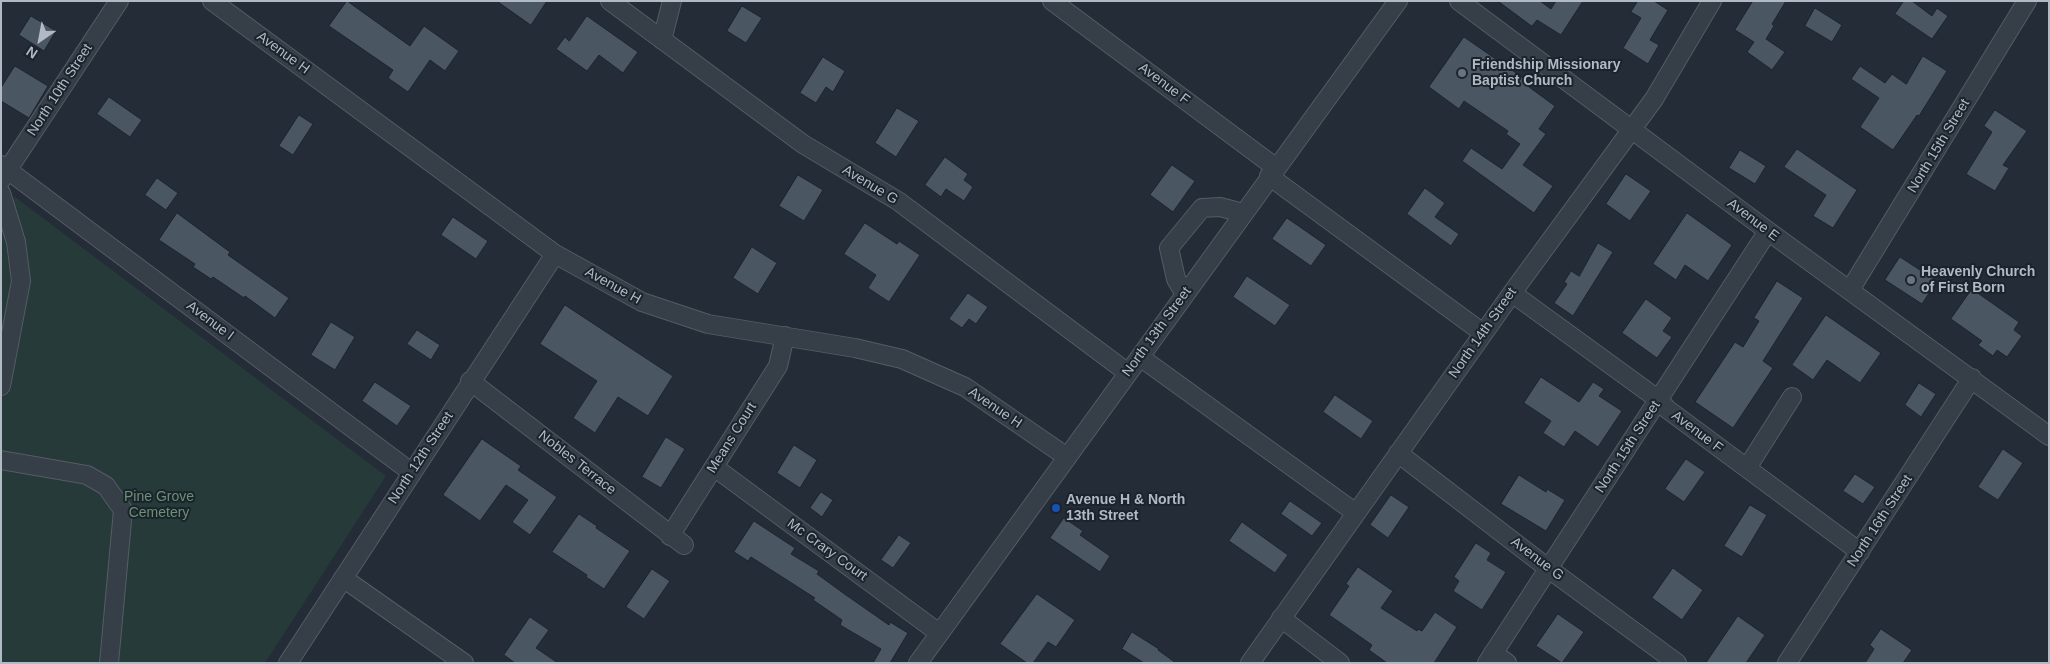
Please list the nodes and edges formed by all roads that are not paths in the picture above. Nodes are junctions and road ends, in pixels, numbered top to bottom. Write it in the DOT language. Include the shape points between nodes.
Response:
graph roads {
  1 [pos="118,1"];
  2 [pos="212,1"];
  3 [pos="610,1"];
  4 [pos="672,1"];
  5 [pos="1052,1"];
  6 [pos="1398,1"];
  7 [pos="1459,1"];
  8 [pos="1712,1"];
  9 [pos="2027,1"];
  10 [pos="662,40"];
  11 [pos="1632,129"];
  12 [pos="4,171"];
  13 [pos="1272,172"];
  14 [pos="1,193"];
  15 [pos="1243,213"];
  16 [pos="1768,231"];
  17 [pos="555,254"];
  18 [pos="1850,290"];
  19 [pos="1512,293"];
  20 [pos="1185,294"];
  21 [pos="1483,333"];
  22 [pos="786,336"];
  23 [pos="1140,357"];
  24 [pos="1128,373"];
  25 [pos="1972,378"];
  26 [pos="470,381"];
  27 [pos="1,386"];
  28 [pos="1792,397"];
  29 [pos="1659,400"];
  30 [pos="2049,436"];
  31 [pos="1398,453"];
  32 [pos="1067,457"];
  33 [pos="1,460"];
  34 [pos="714,467"];
  35 [pos="1747,468"];
  36 [pos="412,472"];
  37 [pos="1356,513"];
  38 [pos="677,541"];
  39 [pos="1860,552"];
  40 [pos="1549,569"];
  41 [pos="343,578"];
  42 [pos="1281,618"];
  43 [pos="939,634"];
  44 [pos="1496,659"];
  45 [pos="109,663"];
  46 [pos="288,663"];
  47 [pos="464,663"];
  48 [pos="918,663"];
  49 [pos="1250,663"];
  50 [pos="1340,663"];
  51 [pos="1676,663"];
  52 [pos="1787,663"];
  1 -- 12 [label="street, North 10th Street"];
  2 -- 17 [label="street, Avenue H"];
  3 -- 10 [label="street, Avenue G"];
  4 -- 10 [label="street"];
  5 -- 13 [label="street, Avenue F"];
  6 -- 13 [label="street, North 13th Street"];
  7 -- 11 [label="street, Avenue E"];
  8 -- 11 [label="street, North 14th Street"];
  9 -- 18 [label="street, North 15th Street"];
  10 -- 24 [label="street, Avenue G" via="803,144 898,202"];
  11 -- 16 [label="street, Avenue E"];
  11 -- 19 [label="street, North 14th Street"];
  12 -- 36 [label="street, Avenue I"];
  13 -- 15 [label="street, North 13th Street"];
  13 -- 21 [label="street, Avenue F"];
  14 -- 27 [label="street" via="16,242 21,280"];
  15 -- 20 [label="street, North 13th Street"];
  15 -- 20 [label="street" via="1220,207 1202,208 1169,248 1176,279"];
  16 -- 18 [label="street, Avenue E"];
  16 -- 29 [label="street, North 15th Street"];
  17 -- 22 [label="street, Avenue H" via="642,302 708,324"];
  17 -- 26 [label="street, North 12th Street"];
  18 -- 25 [label="street, Avenue E"];
  19 -- 21 [label="street, North 14th Street"];
  19 -- 29 [label="street, Avenue F"];
  20 -- 23 [label="street, North 13th Street"];
  21 -- 31 [label="street, North 14th Street"];
  22 -- 32 [label="street, Avenue H" via="902,359 966,388"];
  22 -- 34 [label="street, Means Court" via="778,366"];
  23 -- 24 [label="street, North 13th Street"];
  23 -- 37 [label="street"];
  24 -- 32 [label="street, North 13th Street"];
  25 -- 30 [label="street, Avenue E"];
  25 -- 39 [label="street, North 16th Street"];
  26 -- 36 [label="street, North 12th Street"];
  26 -- 38 [label="street, Nobles Terrace"];
  28 -- 35 [label="street"];
  29 -- 35 [label="street, Avenue F"];
  29 -- 40 [label="street, North 15th Street"];
  31 -- 37 [label="street, North 14th Street"];
  31 -- 40 [label="street, Avenue G"];
  32 -- 43 [label="street, North 13th Street"];
  33 -- 45 [label="street" via="87,475 106,486 123,510"];
  34 -- 38 [label="street, Means Court"];
  34 -- 43 [label="street, Mc Crary Court"];
  35 -- 39 [label="street, Avenue F"];
  36 -- 41 [label="street, North 12th Street"];
  37 -- 42 [label="street, North 14th Street"];
  39 -- 52 [label="street, North 16th Street"];
  40 -- 44 [label="street, North 15th Street"];
  40 -- 51 [label="street, Avenue G"];
  41 -- 46 [label="street, North 12th Street"];
  41 -- 47 [label="street"];
  42 -- 49 [label="street, North 14th Street"];
  42 -- 50 [label="street"];
  43 -- 48 [label="street, North 13th Street"];
}
